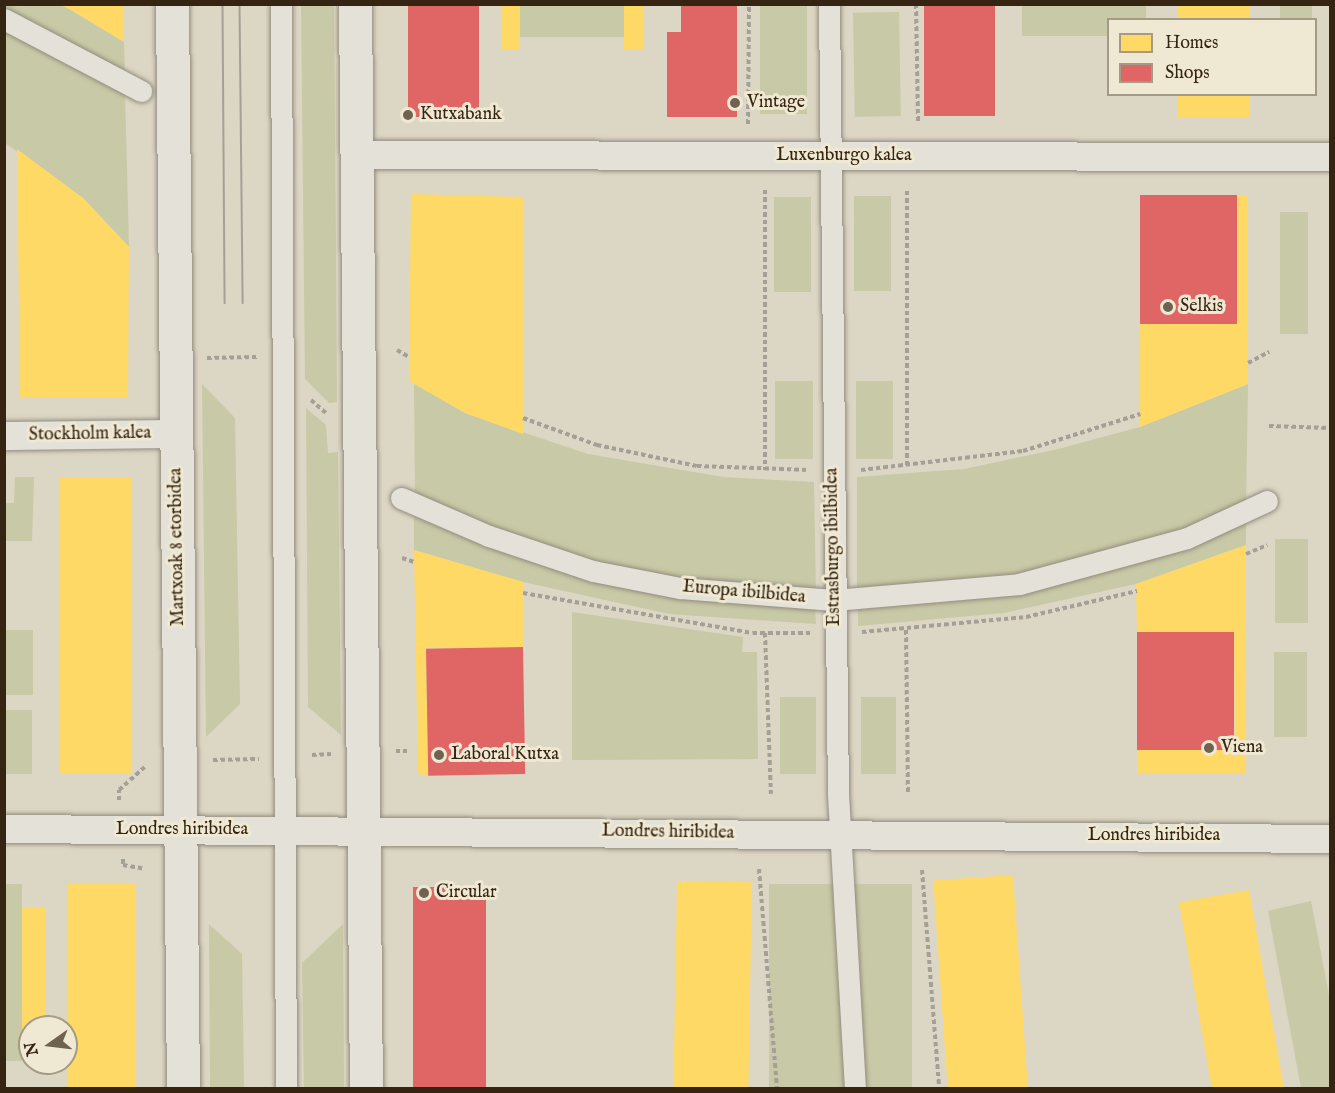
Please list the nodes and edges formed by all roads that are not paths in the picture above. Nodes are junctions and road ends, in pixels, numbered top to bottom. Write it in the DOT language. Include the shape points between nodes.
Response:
graph roads {
  1 [pos="172,4"];
  2 [pos="281,4"];
  3 [pos="355,4"];
  4 [pos="829,4"];
  5 [pos="4,19"];
  6 [pos="141,91"];
  7 [pos="357,155"];
  8 [pos="830,156"];
  9 [pos="1330,157"];
  10 [pos="176,434"];
  11 [pos="4,436"];
  12 [pos="401,498"];
  13 [pos="1267,501"];
  14 [pos="834,600"];
  15 [pos="4,829"];
  16 [pos="180,830"];
  17 [pos="285,830"];
  18 [pos="364,830"];
  19 [pos="839,835"];
  20 [pos="1330,839"];
  21 [pos="183,1089"];
  22 [pos="286,1089"];
  23 [pos="366,1089"];
  24 [pos="855,1089"];
  1 -- 10 [label="street, Martxoak 8 etorbidea"];
  2 -- 17 [label="street"];
  3 -- 7 [label="street"];
  4 -- 8 [label="street, Estrasburgo ibilbidea"];
  5 -- 6 [label="street"];
  7 -- 8 [label="street, Luxenburgo kalea"];
  7 -- 18 [label="street"];
  8 -- 9 [label="street, Luxenburgo kalea"];
  8 -- 14 [label="street, Estrasburgo ibilbidea"];
  10 -- 11 [label="street, Stockholm kalea"];
  10 -- 16 [label="street, Martxoak 8 etorbidea"];
  12 -- 14 [label="street, Europa ibilbidea" via="489,536 593,571 680,588"];
  13 -- 14 [label="street, Europa ibilbidea" via="1187,538 1030,581 924,596"];
  14 -- 19 [label="street, Estrasburgo ibilbidea"];
  15 -- 16 [label="street, Londres hiribidea"];
  16 -- 17 [label="street, Londres hiribidea"];
  16 -- 21 [label="street, Martxoak 8 etorbidea"];
  17 -- 18 [label="street, Londres hiribidea"];
  17 -- 22 [label="street"];
  18 -- 19 [label="street, Londres hiribidea"];
  18 -- 23 [label="street"];
  19 -- 20 [label="street, Londres hiribidea"];
  19 -- 24 [label="street, Estrasburgo ibilbidea"];
}
